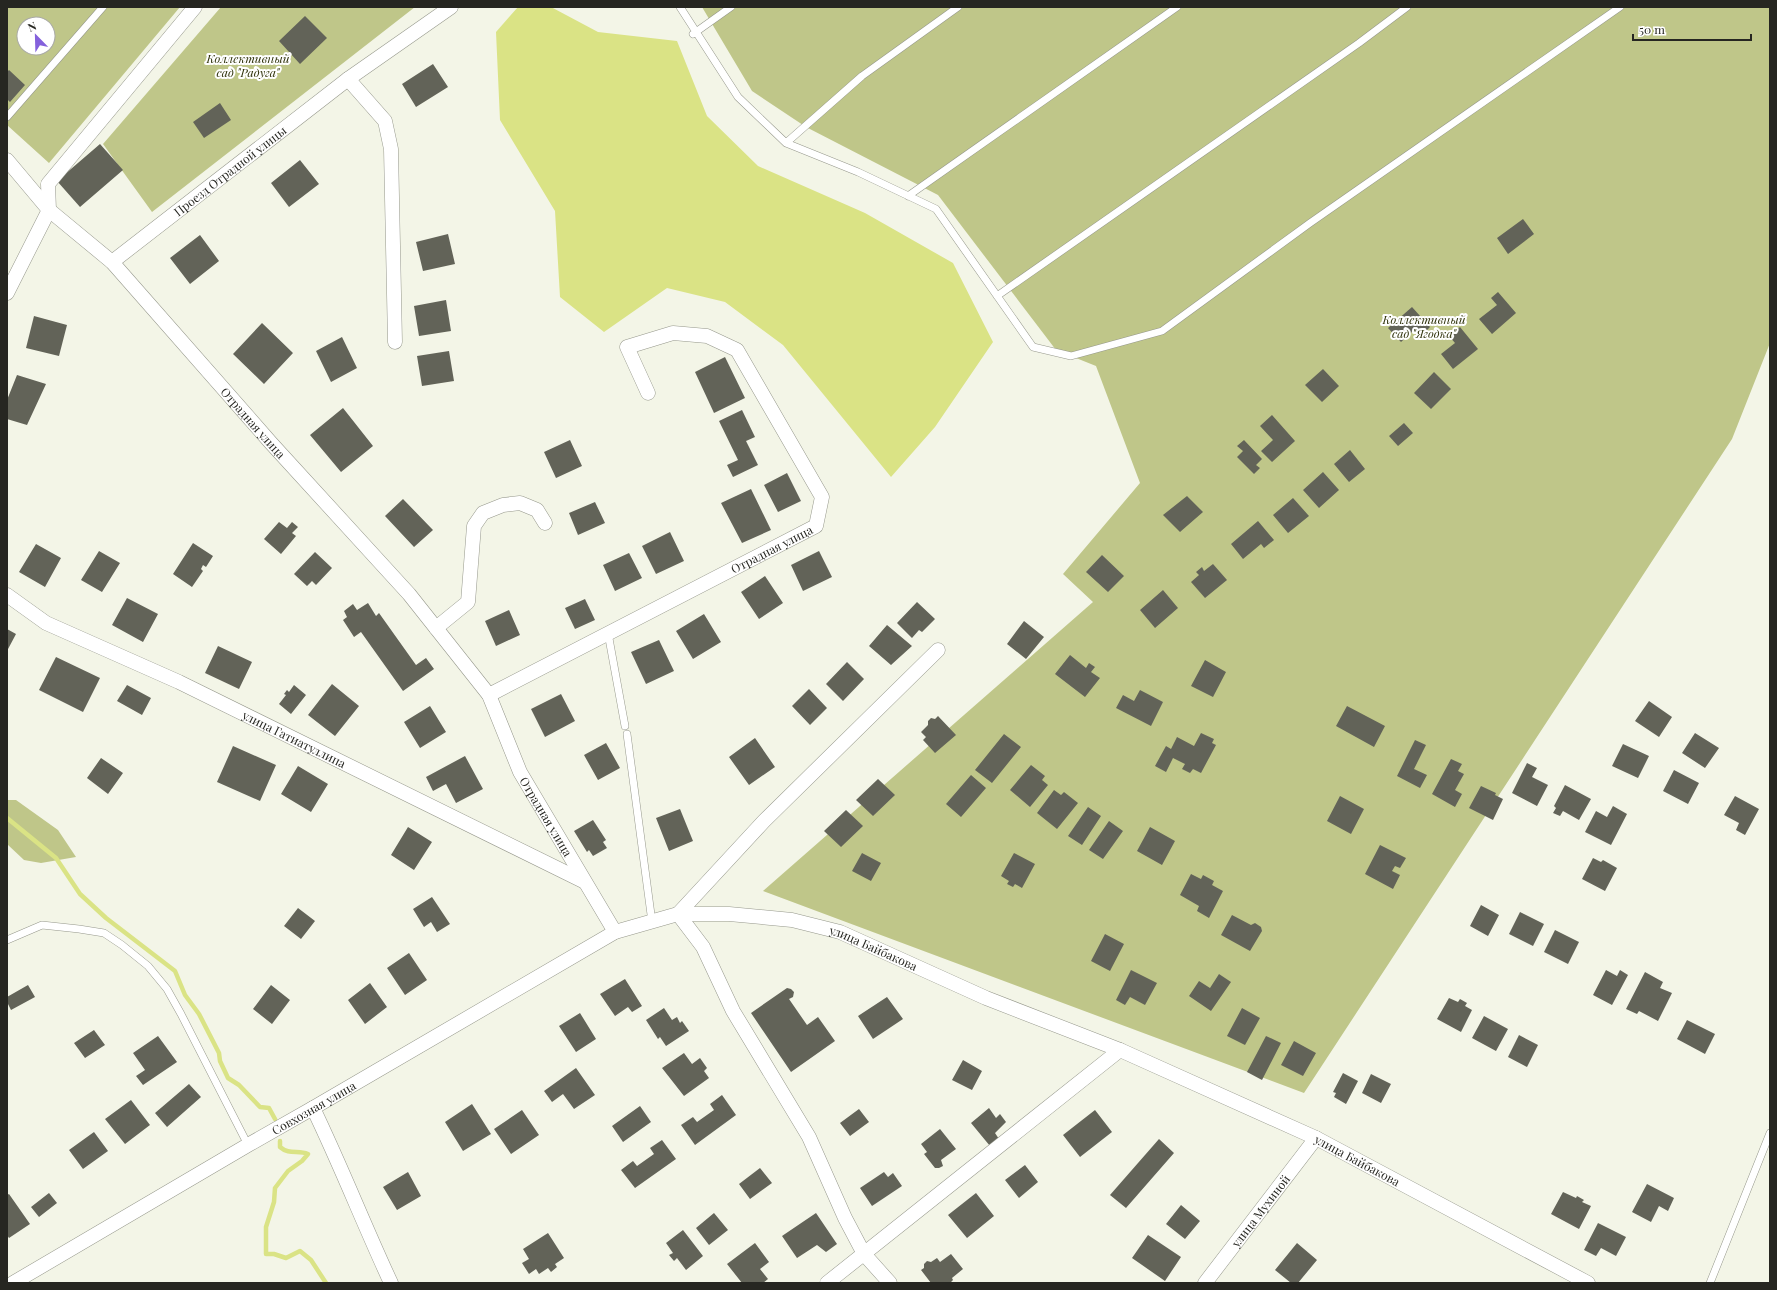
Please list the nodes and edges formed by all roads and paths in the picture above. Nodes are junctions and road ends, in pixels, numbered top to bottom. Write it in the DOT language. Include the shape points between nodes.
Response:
graph roads {
  1 [pos="103,7"];
  2 [pos="195,7"];
  3 [pos="450,7"];
  4 [pos="680,7"];
  5 [pos="731,7"];
  6 [pos="958,7"];
  7 [pos="1177,7"];
  8 [pos="1407,7"];
  9 [pos="1620,7"];
  10 [pos="695,33"];
  11 [pos="348,78"];
  12 [pos="7,117"];
  13 [pos="786,143"];
  14 [pos="7,160"];
  15 [pos="908,196"];
  16 [pos="49,210"];
  17 [pos="112,262"];
  18 [pos="7,293"];
  19 [pos="997,296"];
  20 [pos="395,342"];
  21 [pos="648,393"];
  22 [pos="545,523"];
  23 [pos="7,595"];
  24 [pos="436,628"];
  25 [pos="608,633"];
  26 [pos="938,650"];
  27 [pos="489,695"];
  28 [pos="625,726"];
  29 [pos="627,734"];
  30 [pos="583,880"];
  31 [pos="678,914"];
  32 [pos="652,922"];
  33 [pos="614,932"];
  34 [pos="7,940"];
  35 [pos="1120,1050"];
  36 [pos="313,1108"];
  37 [pos="1770,1133"];
  38 [pos="1316,1138"];
  39 [pos="248,1144"];
  40 [pos="864,1254"];
  41 [pos="13,1283"];
  42 [pos="391,1283"];
  43 [pos="827,1283"];
  44 [pos="890,1283"];
  45 [pos="1205,1283"];
  46 [pos="1588,1283"];
  47 [pos="1710,1283"];
  1 -- 12 [label="lane"];
  2 -- 16 [label="street" via="48,184"];
  3 -- 11 [label="street, Проезд Отрадной улицы"];
  4 -- 10 [label="lane"];
  5 -- 10 [label="lane"];
  6 -- 13 [label="lane" via="862,76"];
  7 -- 15 [label="lane"];
  8 -- 19 [label="lane"];
  9 -- 19 [label="lane" via="1310,223 1162,331 1071,356 1033,347"];
  10 -- 13 [label="lane" via="738,97"];
  11 -- 17 [label="street, Проезд Отрадной улицы"];
  11 -- 20 [label="street" via="385,121 392,149"];
  13 -- 15 [label="lane" via="858,172"];
  14 -- 16 [label="street, Отрадная улица"];
  15 -- 19 [label="lane" via="936,209"];
  16 -- 17 [label="street, Отрадная улица"];
  16 -- 18 [label="street"];
  17 -- 24 [label="street, Отрадная улица" via="271,443 409,594"];
  21 -- 25 [label="street, Отрадная улица" via="627,347 673,333 707,336 737,350 822,497 816,526"];
  22 -- 24 [label="street" via="537,510 520,503 503,505 483,512 474,526 468,602"];
  23 -- 30 [label="street, улица Гатиатуллина" via="46,623 179,682"];
  24 -- 27 [label="street, Отрадная улица"];
  25 -- 27 [label="street, Отрадная улица"];
  25 -- 28 [label="lane"];
  26 -- 31 [label="street" via="764,821"];
  27 -- 30 [label="street, Отрадная улица" via="520,772"];
  29 -- 32 [label="lane"];
  30 -- 33 [label="street, Отрадная улица"];
  31 -- 32 [label="street, улица Байбакова"];
  31 -- 35 [label="street, улица Байбакова" via="729,914 792,920 840,932 986,998"];
  31 -- 40 [label="street" via="703,947 733,1011 808,1137"];
  32 -- 33 [label="street, улица Байбакова"];
  33 -- 36 [label="street, Совхозная улица"];
  34 -- 39 [label="lane" via="42,925 104,933 148,966 167,989"];
  35 -- 38 [label="street, улица Байбакова"];
  35 -- 40 [label="street"];
  36 -- 39 [label="street, Совхозная улица"];
  36 -- 42 [label="street"];
  37 -- 47 [label="lane"];
  38 -- 45 [label="street, улица Мухиной"];
  38 -- 46 [label="street, улица Байбакова"];
  39 -- 41 [label="street, Совхозная улица"];
  40 -- 43 [label="street"];
  40 -- 44 [label="street"];
}
